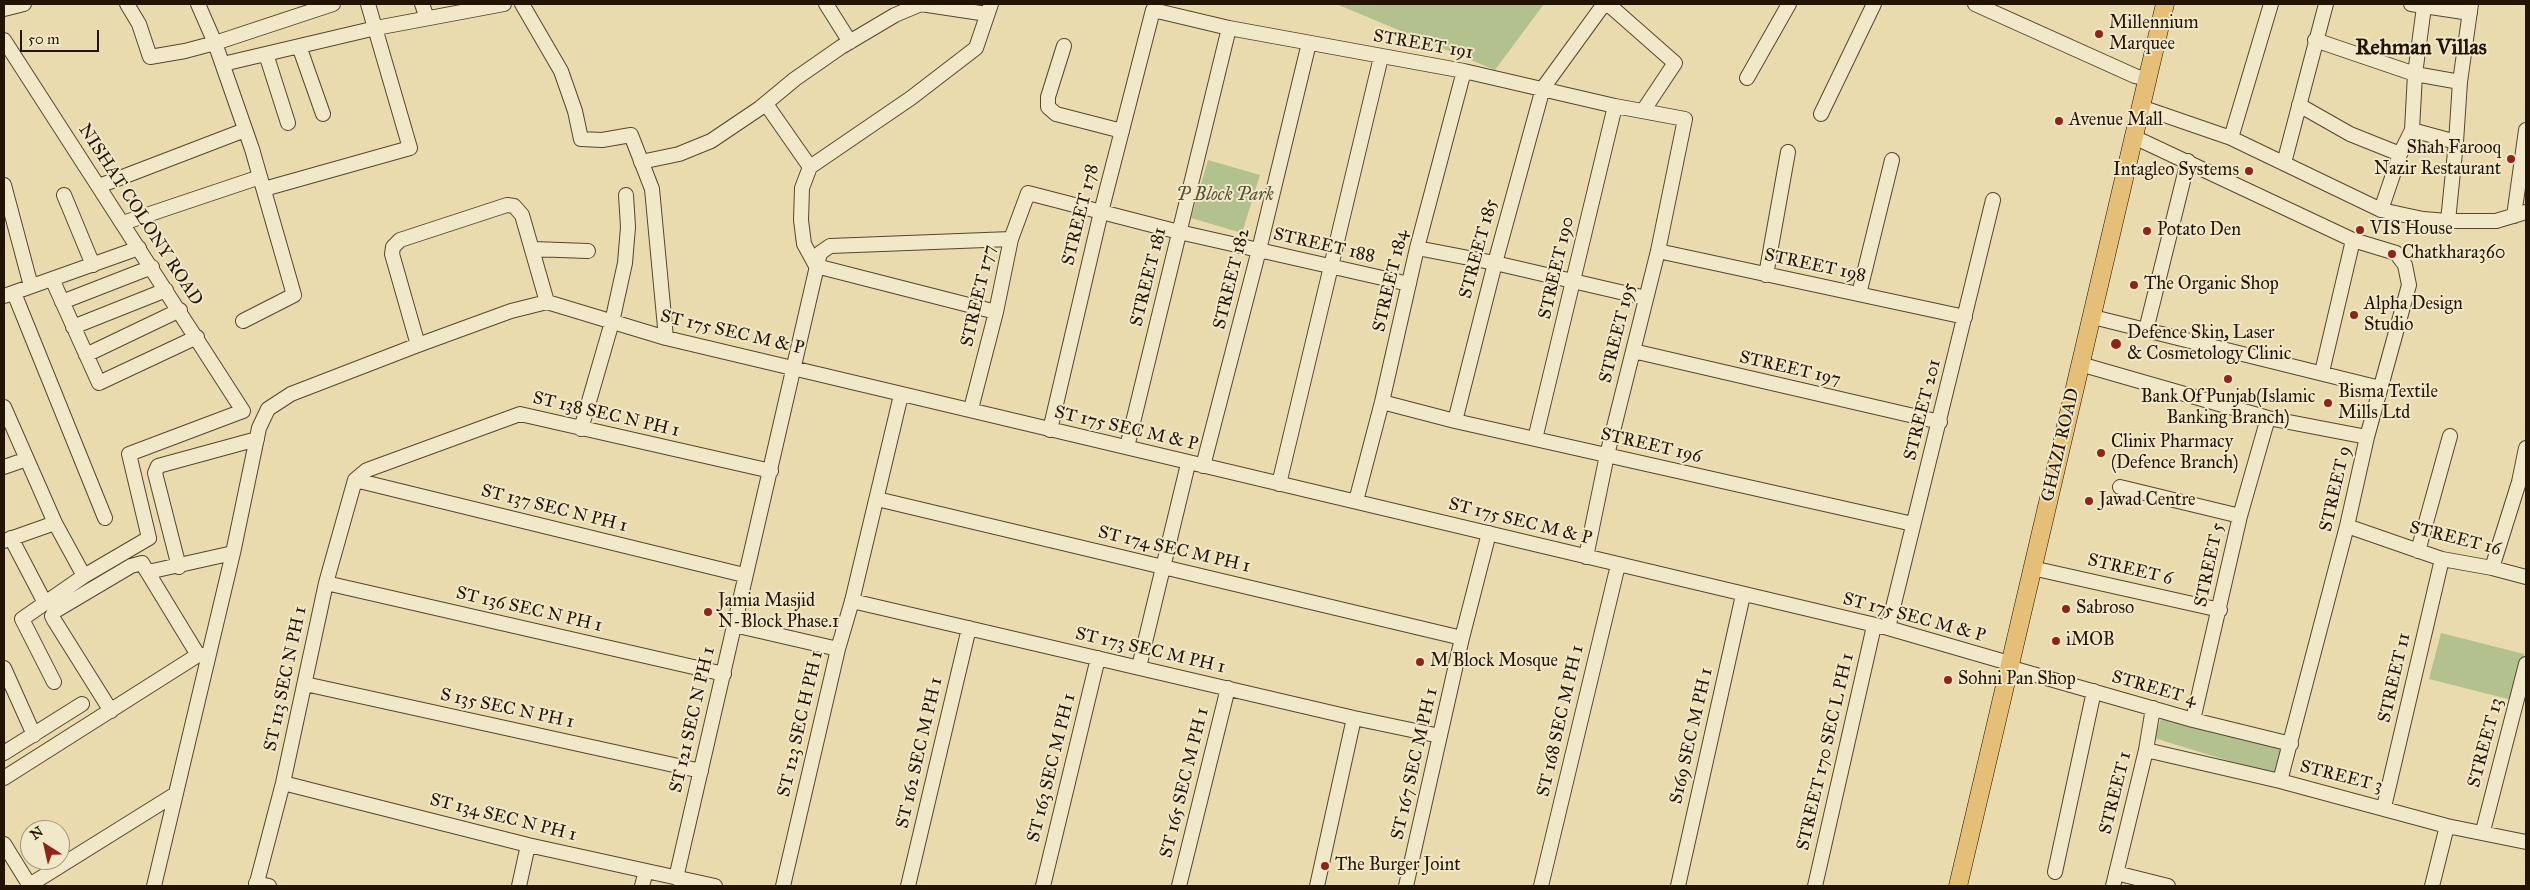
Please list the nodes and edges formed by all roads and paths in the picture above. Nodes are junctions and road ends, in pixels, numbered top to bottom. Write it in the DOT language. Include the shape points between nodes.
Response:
graph roads {
  1 [pos="24,4"];
  2 [pos="128,4"];
  3 [pos="198,4"];
  4 [pos="333,4"];
  5 [pos="368,4"];
  6 [pos="422,4"];
  7 [pos="504,4"];
  8 [pos="522,4"];
  9 [pos="826,4"];
  10 [pos="921,4"];
  11 [pos="1604,4"];
  12 [pos="1608,4"];
  13 [pos="1789,4"];
  14 [pos="1874,4"];
  15 [pos="1975,4"];
  16 [pos="2165,4"];
  17 [pos="2271,4"];
  18 [pos="2326,4"];
  19 [pos="2417,6"];
  20 [pos="1151,7"];
  21 [pos="2470,8"];
  22 [pos="4,9"];
  23 [pos="989,9"];
  24 [pos="427,18"];
  25 [pos="376,28"];
  26 [pos="1229,28"];
  27 [pos="4,40"];
  28 [pos="2315,40"];
  29 [pos="850,42"];
  30 [pos="215,43"];
  31 [pos="1309,43"];
  32 [pos="299,46"];
  33 [pos="1064,46"];
  34 [pos="266,54"];
  35 [pos="1381,57"];
  36 [pos="223,64"];
  37 [pos="1464,71"];
  38 [pos="2415,74"];
  39 [pos="1747,78"];
  40 [pos="2147,79"];
  41 [pos="2460,82"];
  42 [pos="1543,88"];
  43 [pos="766,104"];
  44 [pos="2299,105"];
  45 [pos="1615,106"];
  46 [pos="2141,107"];
  47 [pos="1643,111"];
  48 [pos="323,114"];
  49 [pos="1821,114"];
  50 [pos="1685,119"];
  51 [pos="288,123"];
  52 [pos="245,130"];
  53 [pos="2412,130"];
  54 [pos="2526,130"];
  55 [pos="1122,131"];
  56 [pos="2136,138"];
  57 [pos="2231,138"];
  58 [pos="2456,142"];
  59 [pos="1788,152"];
  60 [pos="2400,154"];
  61 [pos="1892,160"];
  62 [pos="2188,161"];
  63 [pos="642,162"];
  64 [pos="2284,163"];
  65 [pos="810,167"];
  66 [pos="262,183"];
  67 [pos="4,185"];
  68 [pos="98,186"];
  69 [pos="1028,193"];
  70 [pos="64,195"];
  71 [pos="626,195"];
  72 [pos="1994,200"];
  73 [pos="2381,210"];
  74 [pos="1101,212"];
  75 [pos="2520,214"];
  76 [pos="2448,221"];
  77 [pos="123,223"];
  78 [pos="1179,232"];
  79 [pos="1011,239"];
  80 [pos="2353,240"];
  81 [pos="139,248"];
  82 [pos="1417,248"];
  83 [pos="533,249"];
  84 [pos="1260,250"];
  85 [pos="588,251"];
  86 [pos="1658,251"];
  87 [pos="1495,263"];
  88 [pos="93,265"];
  89 [pos="816,266"];
  90 [pos="152,267"];
  91 [pos="1332,267"];
  92 [pos="1766,275"];
  93 [pos="52,279"];
  94 [pos="1574,281"];
  95 [pos="1408,284"];
  96 [pos="31,286"];
  97 [pos="166,290"];
  98 [pos="9,294"];
  99 [pos="1859,294"];
  100 [pos="1646,298"];
  101 [pos="62,302"];
  102 [pos="547,302"];
  103 [pos="180,310"];
  104 [pos="996,312"];
  105 [pos="1965,317"];
  106 [pos="2093,317"];
  107 [pos="243,321"];
  108 [pos="612,322"];
  109 [pos="73,327"];
  110 [pos="2146,330"];
  111 [pos="197,337"];
  112 [pos="666,338"];
  113 [pos="418,345"];
  114 [pos="1633,351"];
  115 [pos="86,355"];
  116 [pos="2080,364"];
  117 [pos="793,366"];
  118 [pos="2322,372"];
  119 [pos="2380,388"];
  120 [pos="901,396"];
  121 [pos="1382,402"];
  122 [pos="4,407"];
  123 [pos="971,409"];
  124 [pos="2268,418"];
  125 [pos="1455,422"];
  126 [pos="1940,422"];
  127 [pos="581,429"];
  128 [pos="1050,430"];
  129 [pos="9,432"];
  130 [pos="258,433"];
  131 [pos="2450,436"];
  132 [pos="2367,437"];
  133 [pos="1535,439"];
  134 [pos="1127,447"];
  135 [pos="2526,448"];
  136 [pos="1607,455"];
  137 [pos="27,459"];
  138 [pos="1188,464"];
  139 [pos="1203,466"];
  140 [pos="4,467"];
  141 [pos="771,471"];
  142 [pos="355,480"];
  143 [pos="2523,483"];
  144 [pos="1279,484"];
  145 [pos="2120,487"];
  146 [pos="877,499"];
  147 [pos="1356,501"];
  148 [pos="2240,516"];
  149 [pos="105,518"];
  150 [pos="55,523"];
  151 [pos="1913,524"];
  152 [pos="2347,526"];
  153 [pos="1489,533"];
  154 [pos="8,540"];
  155 [pos="2418,551"];
  156 [pos="233,553"];
  157 [pos="1586,557"];
  158 [pos="2442,559"];
  159 [pos="1618,565"];
  160 [pos="179,567"];
  161 [pos="1164,567"];
  162 [pos="2032,568"];
  163 [pos="2492,568"];
  164 [pos="148,572"];
  165 [pos="744,575"];
  166 [pos="84,576"];
  167 [pos="2526,577"];
  168 [pos="326,583"];
  169 [pos="1743,595"];
  170 [pos="852,601"];
  171 [pos="45,603"];
  172 [pos="2220,610"];
  173 [pos="734,625"];
  174 [pos="1874,626"];
  175 [pos="969,628"];
  176 [pos="1888,628"];
  177 [pos="1462,638"];
  178 [pos="838,649"];
  179 [pos="204,655"];
  180 [pos="1098,658"];
  181 [pos="2526,664"];
  182 [pos="2009,665"];
  183 [pos="1139,667"];
  184 [pos="4,668"];
  185 [pos="724,674"];
  186 [pos="54,682"];
  187 [pos="305,684"];
  188 [pos="1228,688"];
  189 [pos="2094,691"];
  190 [pos="82,704"];
  191 [pos="2153,708"];
  192 [pos="111,711"];
  193 [pos="1354,718"];
  194 [pos="2193,720"];
  195 [pos="34,735"];
  196 [pos="1440,736"];
  197 [pos="2291,744"];
  198 [pos="2146,750"];
  199 [pos="4,753"];
  200 [pos="701,771"];
  201 [pos="4,778"];
  202 [pos="2280,781"];
  203 [pos="283,784"];
  204 [pos="174,795"];
  205 [pos="2384,807"];
  206 [pos="2447,826"];
  207 [pos="2482,831"];
  208 [pos="2526,842"];
  209 [pos="4,844"];
  210 [pos="528,845"];
  211 [pos="646,871"];
  212 [pos="2055,872"];
  213 [pos="676,878"];
  214 [pos="2115,880"];
  215 [pos="260,885"];
  216 [pos="29,886"];
  217 [pos="154,886"];
  218 [pos="519,886"];
  219 [pos="642,886"];
  220 [pos="715,886"];
  221 [pos="783,886"];
  222 [pos="908,886"];
  223 [pos="1042,886"];
  224 [pos="1179,886"];
  225 [pos="1320,886"];
  226 [pos="1406,886"];
  227 [pos="1541,886"];
  228 [pos="1678,886"];
  229 [pos="1815,886"];
  230 [pos="1958,886"];
  231 [pos="2168,886"];
  232 [pos="2432,886"];
  1 -- 22 [label="street"];
  2 -- 30 [label="street" via="150,57"];
  3 -- 30 [label="street"];
  4 -- 30 [label="street"];
  5 -- 25 [label="street"];
  6 -- 24 [label="street"];
  7 -- 24 [label="street"];
  8 -- 63 [label="street" via="561,71 581,139 602,140 631,135"];
  9 -- 29 [label="street"];
  10 -- 23 [label="street"];
  10 -- 29 [label="street" via="895,15"];
  11 -- 42 [label="street"];
  12 -- 47 [label="street" via="1675,63"];
  13 -- 39 [label="street"];
  14 -- 49 [label="street"];
  15 -- 40 [label="street"];
  16 -- 40 [label="main road, GHAZI ROAD"];
  17 -- 57 [label="street"];
  18 -- 28 [label="street"];
  19 -- 21 [label="street"];
  19 -- 38 [label="street"];
  20 -- 26 [label="street, STREET 191"];
  20 -- 55 [label="street, STREET 178"];
  21 -- 41 [label="street"];
  23 -- 65 [label="street" via="976,48 911,98"];
  24 -- 25 [label="street"];
  25 -- 32 [label="street"];
  25 -- 66 [label="street" via="410,148"];
  26 -- 31 [label="street, STREET 191"];
  26 -- 78 [label="street, STREET 181"];
  27 -- 68 [label="street, NISHAT COLONY ROAD"];
  28 -- 38 [label="street"];
  28 -- 44 [label="street"];
  29 -- 43 [label="street" via="795,79"];
  30 -- 36 [label="street"];
  31 -- 35 [label="street, STREET 191"];
  31 -- 84 [label="street, STREET 182"];
  32 -- 34 [label="street"];
  32 -- 48 [label="street"];
  33 -- 55 [label="street" via="1048,97 1048,107 1056,114"];
  34 -- 36 [label="street"];
  34 -- 51 [label="street"];
  35 -- 37 [label="street, STREET 191"];
  35 -- 91 [label="street"];
  36 -- 52 [label="street"];
  37 -- 42 [label="street, STREET 191"];
  37 -- 82 [label="street, STREET 184"];
  38 -- 41 [label="street"];
  38 -- 53 [label="street"];
  40 -- 46 [label="main road, GHAZI ROAD"];
  41 -- 58 [label="street"];
  42 -- 45 [label="street, STREET 191"];
  42 -- 87 [label="street, STREET 185"];
  43 -- 63 [label="street" via="711,141 679,154"];
  43 -- 65 [label="street"];
  44 -- 60 [label="street" via="2350,134"];
  44 -- 64 [label="street"];
  45 -- 47 [label="street, STREET 191"];
  45 -- 94 [label="street, STREET 190"];
  46 -- 56 [label="main road, GHAZI ROAD"];
  46 -- 57 [label="street"];
  47 -- 50 [label="street, STREET 191"];
  50 -- 86 [label="street, STREET 195"];
  52 -- 66 [label="street"];
  52 -- 68 [label="street"];
  53 -- 58 [label="street"];
  53 -- 60 [label="street"];
  54 -- 75 [label="street"];
  55 -- 74 [label="street, STREET 178"];
  56 -- 62 [label="street, STREET 9"];
  56 -- 106 [label="main road, GHAZI ROAD"];
  57 -- 64 [label="street"];
  58 -- 76 [label="street"];
  59 -- 92 [label="street"];
  60 -- 73 [label="street"];
  61 -- 99 [label="street"];
  62 -- 80 [label="street, STREET 9"];
  62 -- 110 [label="street"];
  63 -- 112 [label="street" via="652,189"];
  64 -- 73 [label="street"];
  65 -- 89 [label="street" via="802,188 801,220 804,244"];
  66 -- 77 [label="street"];
  66 -- 107 [label="street" via="294,295"];
  67 -- 96 [label="street"];
  68 -- 77 [label="street, NISHAT COLONY ROAD"];
  69 -- 74 [label="street, STREET 188"];
  69 -- 79 [label="street, STREET 177"];
  70 -- 88 [label="street"];
  71 -- 108 [label="street" via="625,263"];
  72 -- 105 [label="street, STREET 201"];
  73 -- 76 [label="street"];
  74 -- 78 [label="street, STREET 188"];
  74 -- 128 [label="street, STREET 178"];
  75 -- 76 [label="street" via="2496,221"];
  77 -- 81 [label="street, NISHAT COLONY ROAD"];
  78 -- 84 [label="street, STREET 188"];
  78 -- 134 [label="street, STREET 181"];
  79 -- 89 [label="street" via="830,246 820,254"];
  79 -- 104 [label="street, STREET 177"];
  80 -- 118 [label="street"];
  80 -- 119 [label="street, STREET 9" via="2396,252 2405,265 2409,285"];
  81 -- 88 [label="street"];
  81 -- 90 [label="street, NISHAT COLONY ROAD"];
  82 -- 87 [label="street"];
  82 -- 95 [label="street, STREET 184"];
  83 -- 85 [label="street"];
  83 -- 102 [label="street"];
  83 -- 113 [label="street" via="522,215 514,206 507,205 395,243 392,254"];
  84 -- 91 [label="street, STREET 188"];
  84 -- 139 [label="street, STREET 182"];
  86 -- 92 [label="street, STREET 198"];
  86 -- 100 [label="street, STREET 195"];
  87 -- 94 [label="street"];
  87 -- 125 [label="street, STREET 185"];
  88 -- 93 [label="street"];
  89 -- 104 [label="street"];
  89 -- 117 [label="street, ST 121 SEC N PH 1"];
  90 -- 97 [label="street, NISHAT COLONY ROAD"];
  90 -- 101 [label="street"];
  91 -- 95 [label="street, STREET 188"];
  91 -- 144 [label="street"];
  92 -- 99 [label="street, STREET 198"];
  93 -- 96 [label="street"];
  93 -- 101 [label="street"];
  94 -- 100 [label="street"];
  94 -- 133 [label="street, STREET 190"];
  95 -- 121 [label="street, STREET 184"];
  96 -- 98 [label="street"];
  97 -- 103 [label="street, NISHAT COLONY ROAD"];
  97 -- 109 [label="street"];
  98 -- 149 [label="street"];
  99 -- 105 [label="street, STREET 198"];
  100 -- 114 [label="street, STREET 195"];
  101 -- 109 [label="street"];
  102 -- 108 [label="street, ST 175 SEC M & P"];
  102 -- 113 [label="street" via="511,311"];
  103 -- 111 [label="street, NISHAT COLONY ROAD"];
  103 -- 115 [label="street"];
  104 -- 123 [label="street, STREET 177"];
  105 -- 126 [label="street, STREET 201"];
  106 -- 110 [label="street"];
  106 -- 116 [label="main road, GHAZI ROAD"];
  108 -- 112 [label="street, ST 175 SEC M & P"];
  108 -- 127 [label="street"];
  109 -- 115 [label="street"];
  110 -- 118 [label="street"];
  111 -- 115 [label="street" via="99,383"];
  111 -- 166 [label="street, NISHAT COLONY ROAD" via="243,411 129,454 149,538"];
  112 -- 117 [label="street, ST 175 SEC M & P"];
  113 -- 130 [label="street" via="291,394 268,409"];
  114 -- 126 [label="street, STREET 197"];
  114 -- 136 [label="street, STREET 195"];
  116 -- 124 [label="street"];
  116 -- 162 [label="main road, GHAZI ROAD"];
  117 -- 120 [label="street, ST 175 SEC M & P"];
  117 -- 141 [label="street, ST 121 SEC N PH 1"];
  118 -- 119 [label="street"];
  119 -- 132 [label="street, STREET 9"];
  120 -- 123 [label="street, ST 175 SEC M & P"];
  120 -- 146 [label="street, ST 123 SEC H PH 1"];
  121 -- 125 [label="street, STREET 196"];
  121 -- 147 [label="street, STREET 184"];
  122 -- 129 [label="street"];
  123 -- 128 [label="street, ST 175 SEC M & P"];
  124 -- 132 [label="street"];
  124 -- 148 [label="street, STREET 5"];
  125 -- 133 [label="street, STREET 196"];
  126 -- 151 [label="street, STREET 201"];
  127 -- 141 [label="street, ST 138 SEC N PH 1"];
  127 -- 142 [label="street, ST 138 SEC N PH 1" via="520,414 367,470"];
  128 -- 134 [label="street, ST 175 SEC M & P"];
  129 -- 137 [label="street"];
  130 -- 156 [label="street"];
  130 -- 160 [label="street" via="158,466 155,473"];
  131 -- 155 [label="street"];
  132 -- 152 [label="street, STREET 9"];
  133 -- 136 [label="street, STREET 196"];
  134 -- 138 [label="street, ST 175 SEC M & P"];
  135 -- 143 [label="street"];
  136 -- 151 [label="street, STREET 196"];
  136 -- 157 [label="street, STREET 195"];
  137 -- 140 [label="street"];
  137 -- 150 [label="street"];
  138 -- 139 [label="street, ST 175 SEC M & P"];
  138 -- 161 [label="street"];
  139 -- 144 [label="street, ST 175 SEC M & P"];
  141 -- 165 [label="street, ST 121 SEC N PH 1"];
  142 -- 165 [label="street, ST 137 SEC N PH 1"];
  142 -- 168 [label="street, ST 113 SEC N PH 1"];
  143 -- 163 [label="street"];
  144 -- 147 [label="street, ST 175 SEC M & P"];
  145 -- 148 [label="street"];
  146 -- 161 [label="street, ST 174 SEC M PH 1"];
  146 -- 170 [label="street, ST 123 SEC H PH 1"];
  147 -- 153 [label="street, ST 175 SEC M & P"];
  148 -- 172 [label="street, STREET 5"];
  150 -- 154 [label="street"];
  150 -- 166 [label="street"];
  151 -- 176 [label="street, STREET 201"];
  152 -- 155 [label="street, STREET 16"];
  152 -- 197 [label="street, STREET 9"];
  153 -- 157 [label="street, ST 175 SEC M & P"];
  153 -- 177 [label="street, ST 167 SEC M PH 1"];
  154 -- 171 [label="street"];
  155 -- 158 [label="street, STREET 16"];
  156 -- 160 [label="street"];
  156 -- 179 [label="street"];
  157 -- 159 [label="street, ST 175 SEC M & P"];
  158 -- 163 [label="street, STREET 16"];
  158 -- 205 [label="street, STREET 11"];
  159 -- 169 [label="street, ST 175 SEC M & P"];
  159 -- 227 [label="street, ST 168 SEC M PH 1"];
  160 -- 164 [label="street"];
  161 -- 177 [label="street, ST 174 SEC M PH 1"];
  161 -- 183 [label="street"];
  162 -- 172 [label="street, STREET 6"];
  162 -- 182 [label="main road, GHAZI ROAD"];
  163 -- 167 [label="street, STREET 16"];
  164 -- 179 [label="street"];
  164 -- 192 [label="street" via="142,563 131,566 55,611 52,616"];
  165 -- 173 [label="street, ST 121 SEC N PH 1"];
  166 -- 171 [label="street"];
  168 -- 185 [label="street, ST 136 SEC N PH 1"];
  168 -- 187 [label="street, ST 113 SEC N PH 1"];
  169 -- 174 [label="street, ST 175 SEC M & P"];
  169 -- 228 [label="street, S169 SEC M PH 1"];
  170 -- 175 [label="street, ST 173 SEC M PH 1"];
  170 -- 178 [label="street, ST 123 SEC H PH 1"];
  171 -- 186 [label="street" via="22,618"];
  172 -- 194 [label="street, STREET 5"];
  173 -- 178 [label="street"];
  173 -- 185 [label="street, ST 121 SEC N PH 1"];
  174 -- 176 [label="street, ST 175 SEC M & P"];
  174 -- 229 [label="street, STREET 170 SEC L PH 1"];
  175 -- 180 [label="street, ST 173 SEC M PH 1"];
  175 -- 222 [label="street, ST 162 SEC M PH 1"];
  176 -- 182 [label="street, ST 175 SEC M & P"];
  177 -- 196 [label="street, ST 167 SEC M PH 1"];
  178 -- 221 [label="street, ST 123 SEC H PH 1"];
  179 -- 192 [label="street"];
  179 -- 204 [label="street"];
  180 -- 183 [label="street, ST 173 SEC M PH 1"];
  180 -- 223 [label="street, ST 163 SEC M PH 1"];
  181 -- 207 [label="street, STREET 13"];
  182 -- 189 [label="street, STREET 4"];
  182 -- 230 [label="main road, GHAZI ROAD"];
  183 -- 188 [label="street, ST 173 SEC M PH 1"];
  184 -- 195 [label="street"];
  185 -- 200 [label="street, ST 121 SEC N PH 1"];
  187 -- 200 [label="street, S 135 SEC N PH 1"];
  187 -- 203 [label="street, ST 113 SEC N PH 1"];
  188 -- 193 [label="street, ST 173 SEC M PH 1"];
  188 -- 224 [label="street, ST 165 SEC M PH 1"];
  189 -- 191 [label="street, STREET 4"];
  189 -- 212 [label="street"];
  190 -- 195 [label="street"];
  191 -- 194 [label="street, STREET 4"];
  191 -- 198 [label="street, STREET 1"];
  192 -- 201 [label="street"];
  193 -- 196 [label="street, ST 173 SEC M PH 1"];
  193 -- 225 [label="street"];
  194 -- 197 [label="street, STREET 4"];
  195 -- 199 [label="street"];
  196 -- 226 [label="street, ST 167 SEC M PH 1"];
  197 -- 202 [label="street, STREET 9"];
  198 -- 202 [label="street, STREET 3"];
  198 -- 214 [label="street, STREET 1"];
  200 -- 213 [label="street, ST 121 SEC N PH 1"];
  202 -- 205 [label="street, STREET 3"];
  203 -- 210 [label="street, ST 134 SEC N PH 1"];
  203 -- 215 [label="street, ST 113 SEC N PH 1"];
  204 -- 216 [label="street"];
  204 -- 217 [label="street"];
  205 -- 206 [label="street, STREET 3"];
  206 -- 207 [label="street, STREET 3"];
  206 -- 232 [label="street"];
  207 -- 208 [label="street, STREET 3"];
  209 -- 216 [label="street"];
  210 -- 211 [label="street, ST 134 SEC N PH 1"];
  210 -- 218 [label="street"];
  211 -- 213 [label="street, ST 134 SEC N PH 1"];
  211 -- 219 [label="street"];
  213 -- 220 [label="street, ST 134 SEC N PH 1"];
  214 -- 231 [label="street"];
}
